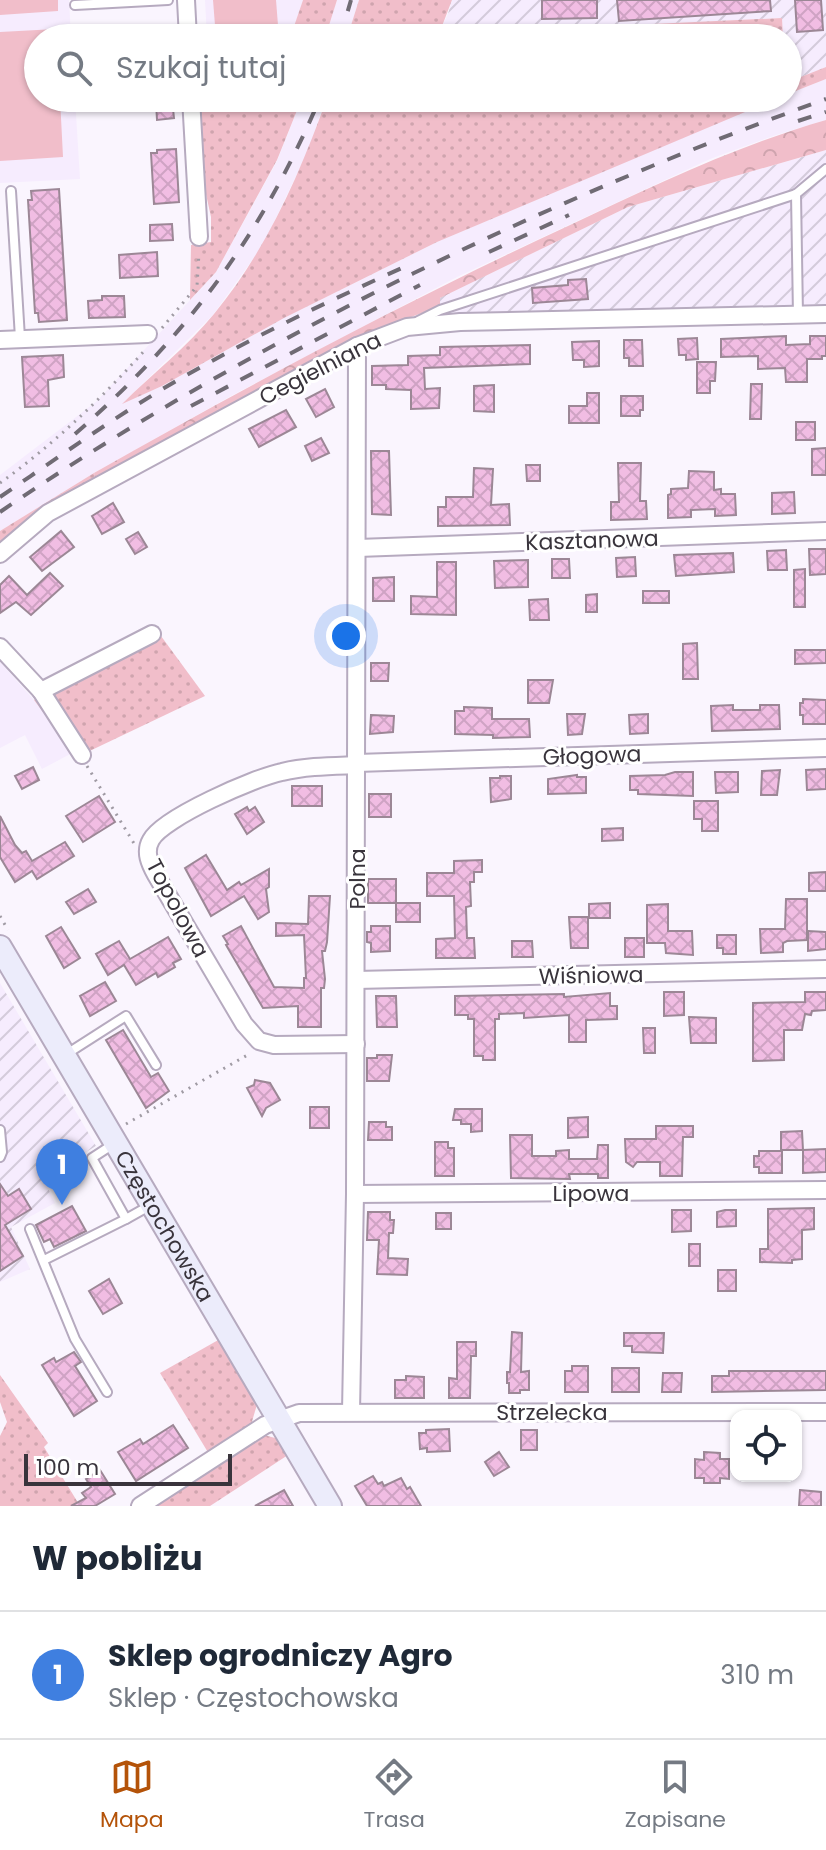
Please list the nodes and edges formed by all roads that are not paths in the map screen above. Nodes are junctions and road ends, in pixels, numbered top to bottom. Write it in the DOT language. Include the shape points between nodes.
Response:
graph roads {
  1 [pos="168,0"];
  2 [pos="186,0"];
  3 [pos="119,2"];
  4 [pos="75,5"];
  5 [pos="187,24"];
  6 [pos="192,112"];
  7 [pos="826,169"];
  8 [pos="11,191"];
  9 [pos="796,194"];
  10 [pos="199,237"];
  11 [pos="826,314"];
  12 [pos="798,315"];
  13 [pos="407,327"];
  14 [pos="20,339"];
  15 [pos="151,339"];
  16 [pos="0,340"];
  17 [pos="357,346"];
  18 [pos="826,531"];
  19 [pos="358,548"];
  20 [pos="0,554"];
  21 [pos="152,634"];
  22 [pos="0,647"];
  23 [pos="41,691"];
  24 [pos="826,748"];
  25 [pos="82,755"];
  26 [pos="357,764"];
  27 [pos="0,947"];
  28 [pos="826,969"];
  29 [pos="356,980"];
  30 [pos="356,1044"];
  31 [pos="64,1056"];
  32 [pos="156,1065"];
  33 [pos="0,1130"];
  34 [pos="119,1134"];
  35 [pos="0,1157"];
  36 [pos="826,1190"];
  37 [pos="355,1194"];
  38 [pos="152,1205"];
  39 [pos="126,1219"];
  40 [pos="30,1229"];
  41 [pos="44,1260"];
  42 [pos="107,1392"];
  43 [pos="351,1412"];
  44 [pos="826,1412"];
  45 [pos="279,1418"];
  46 [pos="140,1506"];
  47 [pos="330,1506"];
  1 -- 3 [label="lane"];
  2 -- 5 [label="street"];
  3 -- 4 [label="lane"];
  6 -- 10 [label="street"];
  7 -- 9 [label="lane"];
  8 -- 14 [label="lane"];
  9 -- 12 [label="lane"];
  9 -- 13 [label="lane" via="440,310"];
  11 -- 12 [label="street, Cegielniana"];
  12 -- 13 [label="street, Cegielniana"];
  13 -- 17 [label="street, Cegielniana"];
  14 -- 15 [label="street"];
  14 -- 16 [label="street"];
  17 -- 19 [label="street, Polna"];
  17 -- 20 [label="street, Cegielniana" via="48,513"];
  18 -- 19 [label="street, Kasztanowa"];
  19 -- 26 [label="street, Polna"];
  21 -- 23 [label="street"];
  22 -- 23 [label="street"];
  23 -- 25 [label="street"];
  24 -- 26 [label="street, Głogowa"];
  26 -- 29 [label="street, Polna"];
  26 -- 30 [label="street, Topolowa" via="296,769 254,780 164,826 151,840 148,855 255,1037 265,1043"];
  27 -- 31 [label="main road, Częstochowska"];
  28 -- 29 [label="street, Wiśniowa"];
  29 -- 30 [label="street, Polna"];
  30 -- 37 [label="street, Polna"];
  31 -- 32 [label="lane" via="126,1016"];
  31 -- 34 [label="main road, Częstochowska"];
  33 -- 35 [label="lane"];
  34 -- 38 [label="main road, Częstochowska"];
  34 -- 39 [label="lane" via="92,1158"];
  36 -- 37 [label="street, Lipowa"];
  37 -- 43 [label="street, Polna"];
  38 -- 39 [label="lane"];
  38 -- 45 [label="main road, Częstochowska"];
  39 -- 41 [label="lane"];
  40 -- 41 [label="lane"];
  41 -- 42 [label="lane" via="75,1339"];
  43 -- 44 [label="street, Strzelecka"];
  43 -- 45 [label="street, Strzelecka"];
  45 -- 46 [label="street"];
  45 -- 47 [label="main road, Częstochowska"];
}
